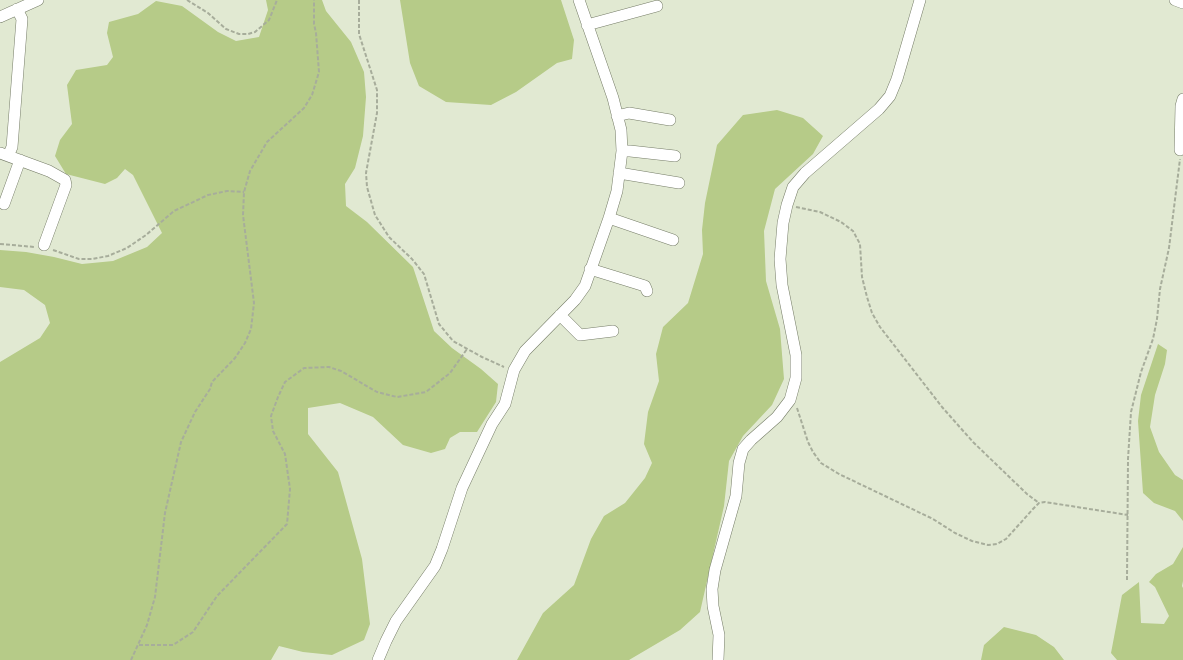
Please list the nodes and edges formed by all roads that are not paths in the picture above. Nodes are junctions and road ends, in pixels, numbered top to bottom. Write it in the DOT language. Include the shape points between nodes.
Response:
graph roads {
  1 [pos="38,0"];
  2 [pos="579,0"];
  3 [pos="920,0"];
  4 [pos="1175,0"];
  5 [pos="1183,3"];
  6 [pos="657,6"];
  7 [pos="17,9"];
  8 [pos="0,17"];
  9 [pos="587,25"];
  10 [pos="1183,99"];
  11 [pos="617,116"];
  12 [pos="670,120"];
  13 [pos="1180,150"];
  14 [pos="622,151"];
  15 [pos="4,154"];
  16 [pos="675,156"];
  17 [pos="20,160"];
  18 [pos="619,173"];
  19 [pos="678,183"];
  20 [pos="4,204"];
  21 [pos="609,218"];
  22 [pos="673,240"];
  23 [pos="44,247"];
  24 [pos="590,269"];
  25 [pos="647,291"];
  26 [pos="560,315"];
  27 [pos="613,331"];
  28 [pos="378,660"];
  29 [pos="718,660"];
  1 -- 7 [label="street"];
  2 -- 9 [label="street"];
  3 -- 29 [label="street" via="890,96 879,109 805,173 793,187 787,204 780,259 782,285 796,355 796,378 790,400 777,417 743,449 739,463 736,496 712,589 719,635"];
  4 -- 5 [label="street"];
  6 -- 9 [label="street"];
  7 -- 8 [label="street"];
  7 -- 15 [label="street" via="22,19 12,147"];
  9 -- 11 [label="street"];
  10 -- 13 [label="street"];
  11 -- 12 [label="street" via="629,113"];
  11 -- 14 [label="street"];
  14 -- 16 [label="street"];
  14 -- 18 [label="street"];
  15 -- 17 [label="street"];
  17 -- 20 [label="street"];
  17 -- 23 [label="street" via="49,171 64,180 66,185"];
  18 -- 19 [label="street"];
  18 -- 21 [label="street"];
  21 -- 22 [label="street"];
  21 -- 24 [label="street"];
  24 -- 25 [label="street" via="646,286"];
  24 -- 26 [label="street" via="585,286"];
  26 -- 27 [label="street" via="580,335"];
  26 -- 28 [label="street" via="525,351 514,370 505,404 492,424 462,488 435,566 396,622"];
}
